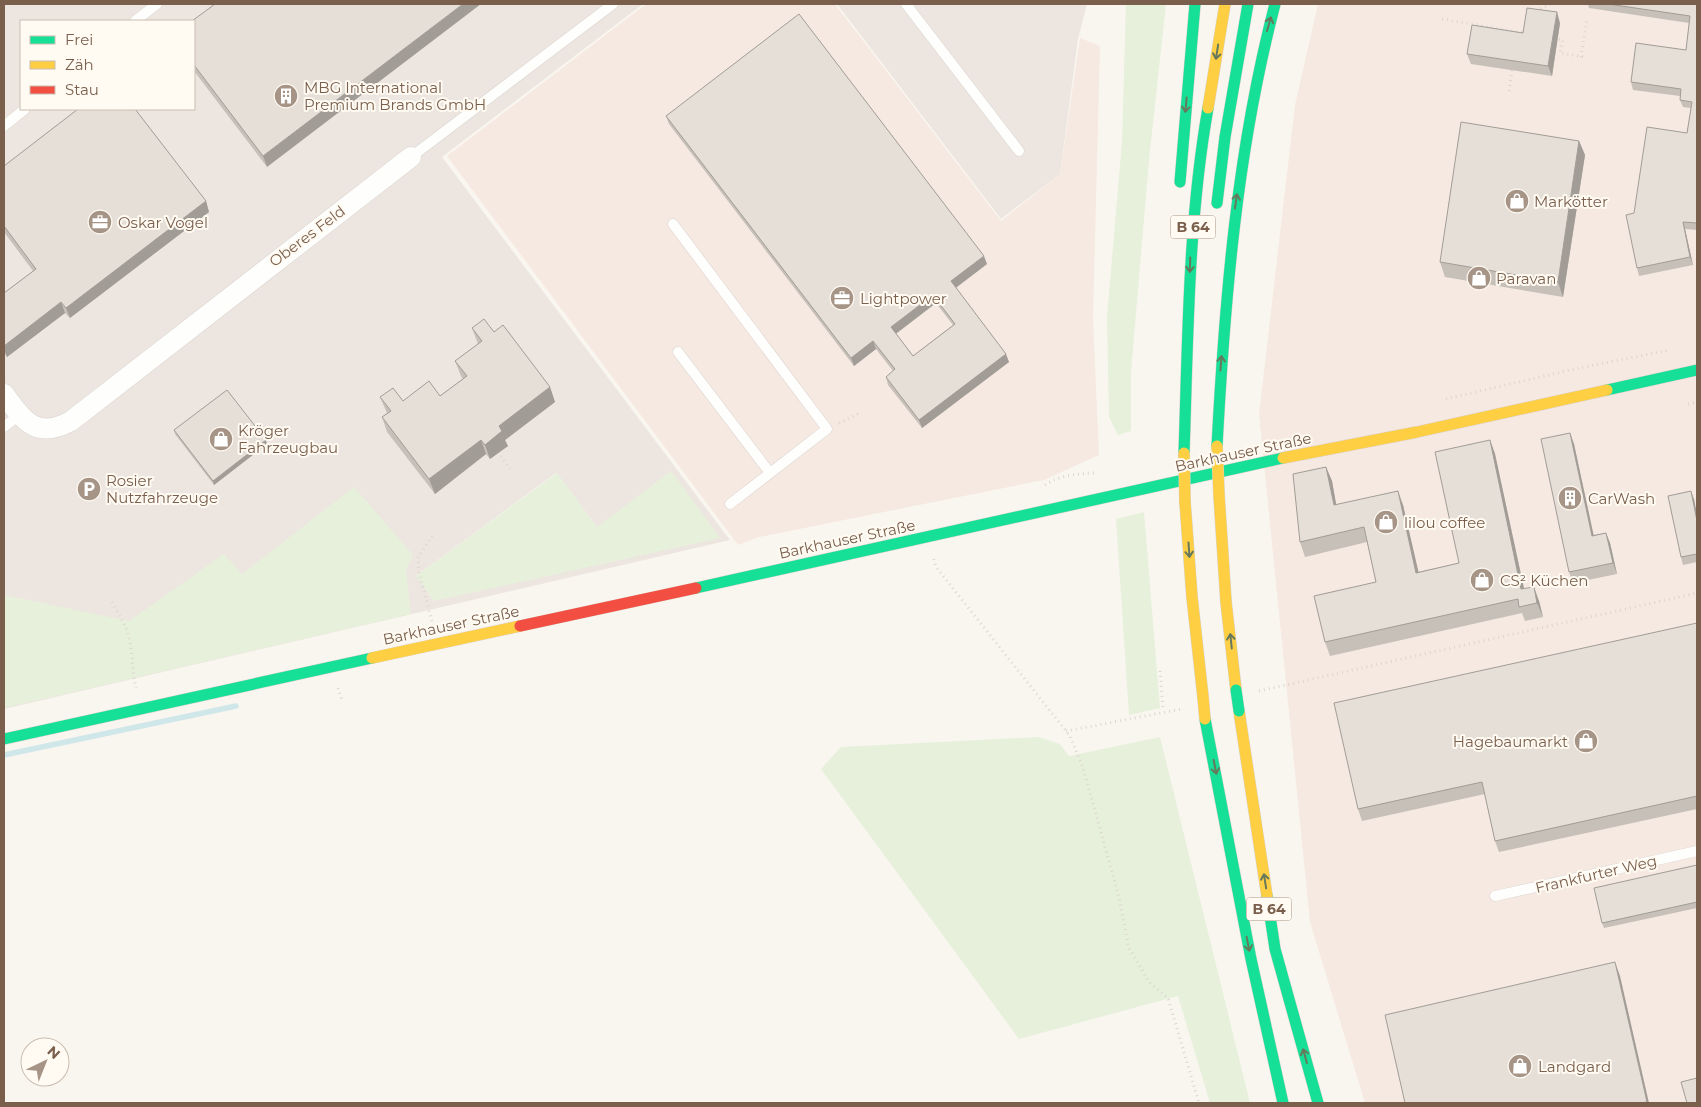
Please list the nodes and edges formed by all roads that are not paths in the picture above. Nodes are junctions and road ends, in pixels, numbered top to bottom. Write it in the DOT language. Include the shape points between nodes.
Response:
graph roads {
  1 [pos="157,4"];
  2 [pos="613,4"];
  3 [pos="906,4"];
  4 [pos="1195,4"];
  5 [pos="1225,4"];
  6 [pos="1248,4"];
  7 [pos="1275,4"];
  8 [pos="136,20"];
  9 [pos="25,110"];
  10 [pos="4,126"];
  11 [pos="1019,151"];
  12 [pos="411,157"];
  13 [pos="1179,192"];
  14 [pos="1216,211"];
  15 [pos="673,224"];
  16 [pos="678,352"];
  17 [pos="1175,360"];
  18 [pos="1210,365"];
  19 [pos="1697,370"];
  20 [pos="4,394"];
  21 [pos="11,421"];
  22 [pos="1217,446"];
  23 [pos="1184,453"];
  24 [pos="770,473"];
  25 [pos="730,504"];
  26 [pos="4,739"];
  27 [pos="1697,851"];
  28 [pos="1496,896"];
  29 [pos="1283,1103"];
  30 [pos="1318,1103"];
  1 -- 8 [label="lane"];
  2 -- 12 [label="lane, Oberes Feld"];
  3 -- 11 [label="lane"];
  4 -- 13 [label="main road, one-way"];
  5 -- 23 [label="main road, B 64, one-way" via="1200,153 1191,253"];
  6 -- 14 [label="main road, B 64"];
  22 -- 7 [label="main road, B 64, one-way" via="1230,242 1250,110"];
  9 -- 10 [label="lane"];
  12 -- 21 [label="street, Oberes Feld" via="71,421 59,428 42,430 28,423"];
  15 -- 24 [label="lane" via="828,429"];
  16 -- 24 [label="lane"];
  17 -- 23 [label="main road, B 64"];
  18 -- 22 [label="main road, B 64"];
  19 -- 26 [label="main road, Barkhauser Straße" via="1417,432 1103,496"];
  20 -- 21 [label="street, Oberes Feld"];
  30 -- 22 [label="main road, B 64, one-way, bridge" via="1276,949 1239,711 1226,602"];
  23 -- 29 [label="main road, B 64, one-way, bridge" via="1192,597 1205,719"];
  24 -- 25 [label="lane"];
  27 -- 28 [label="lane, Frankfurter Weg"];
}
